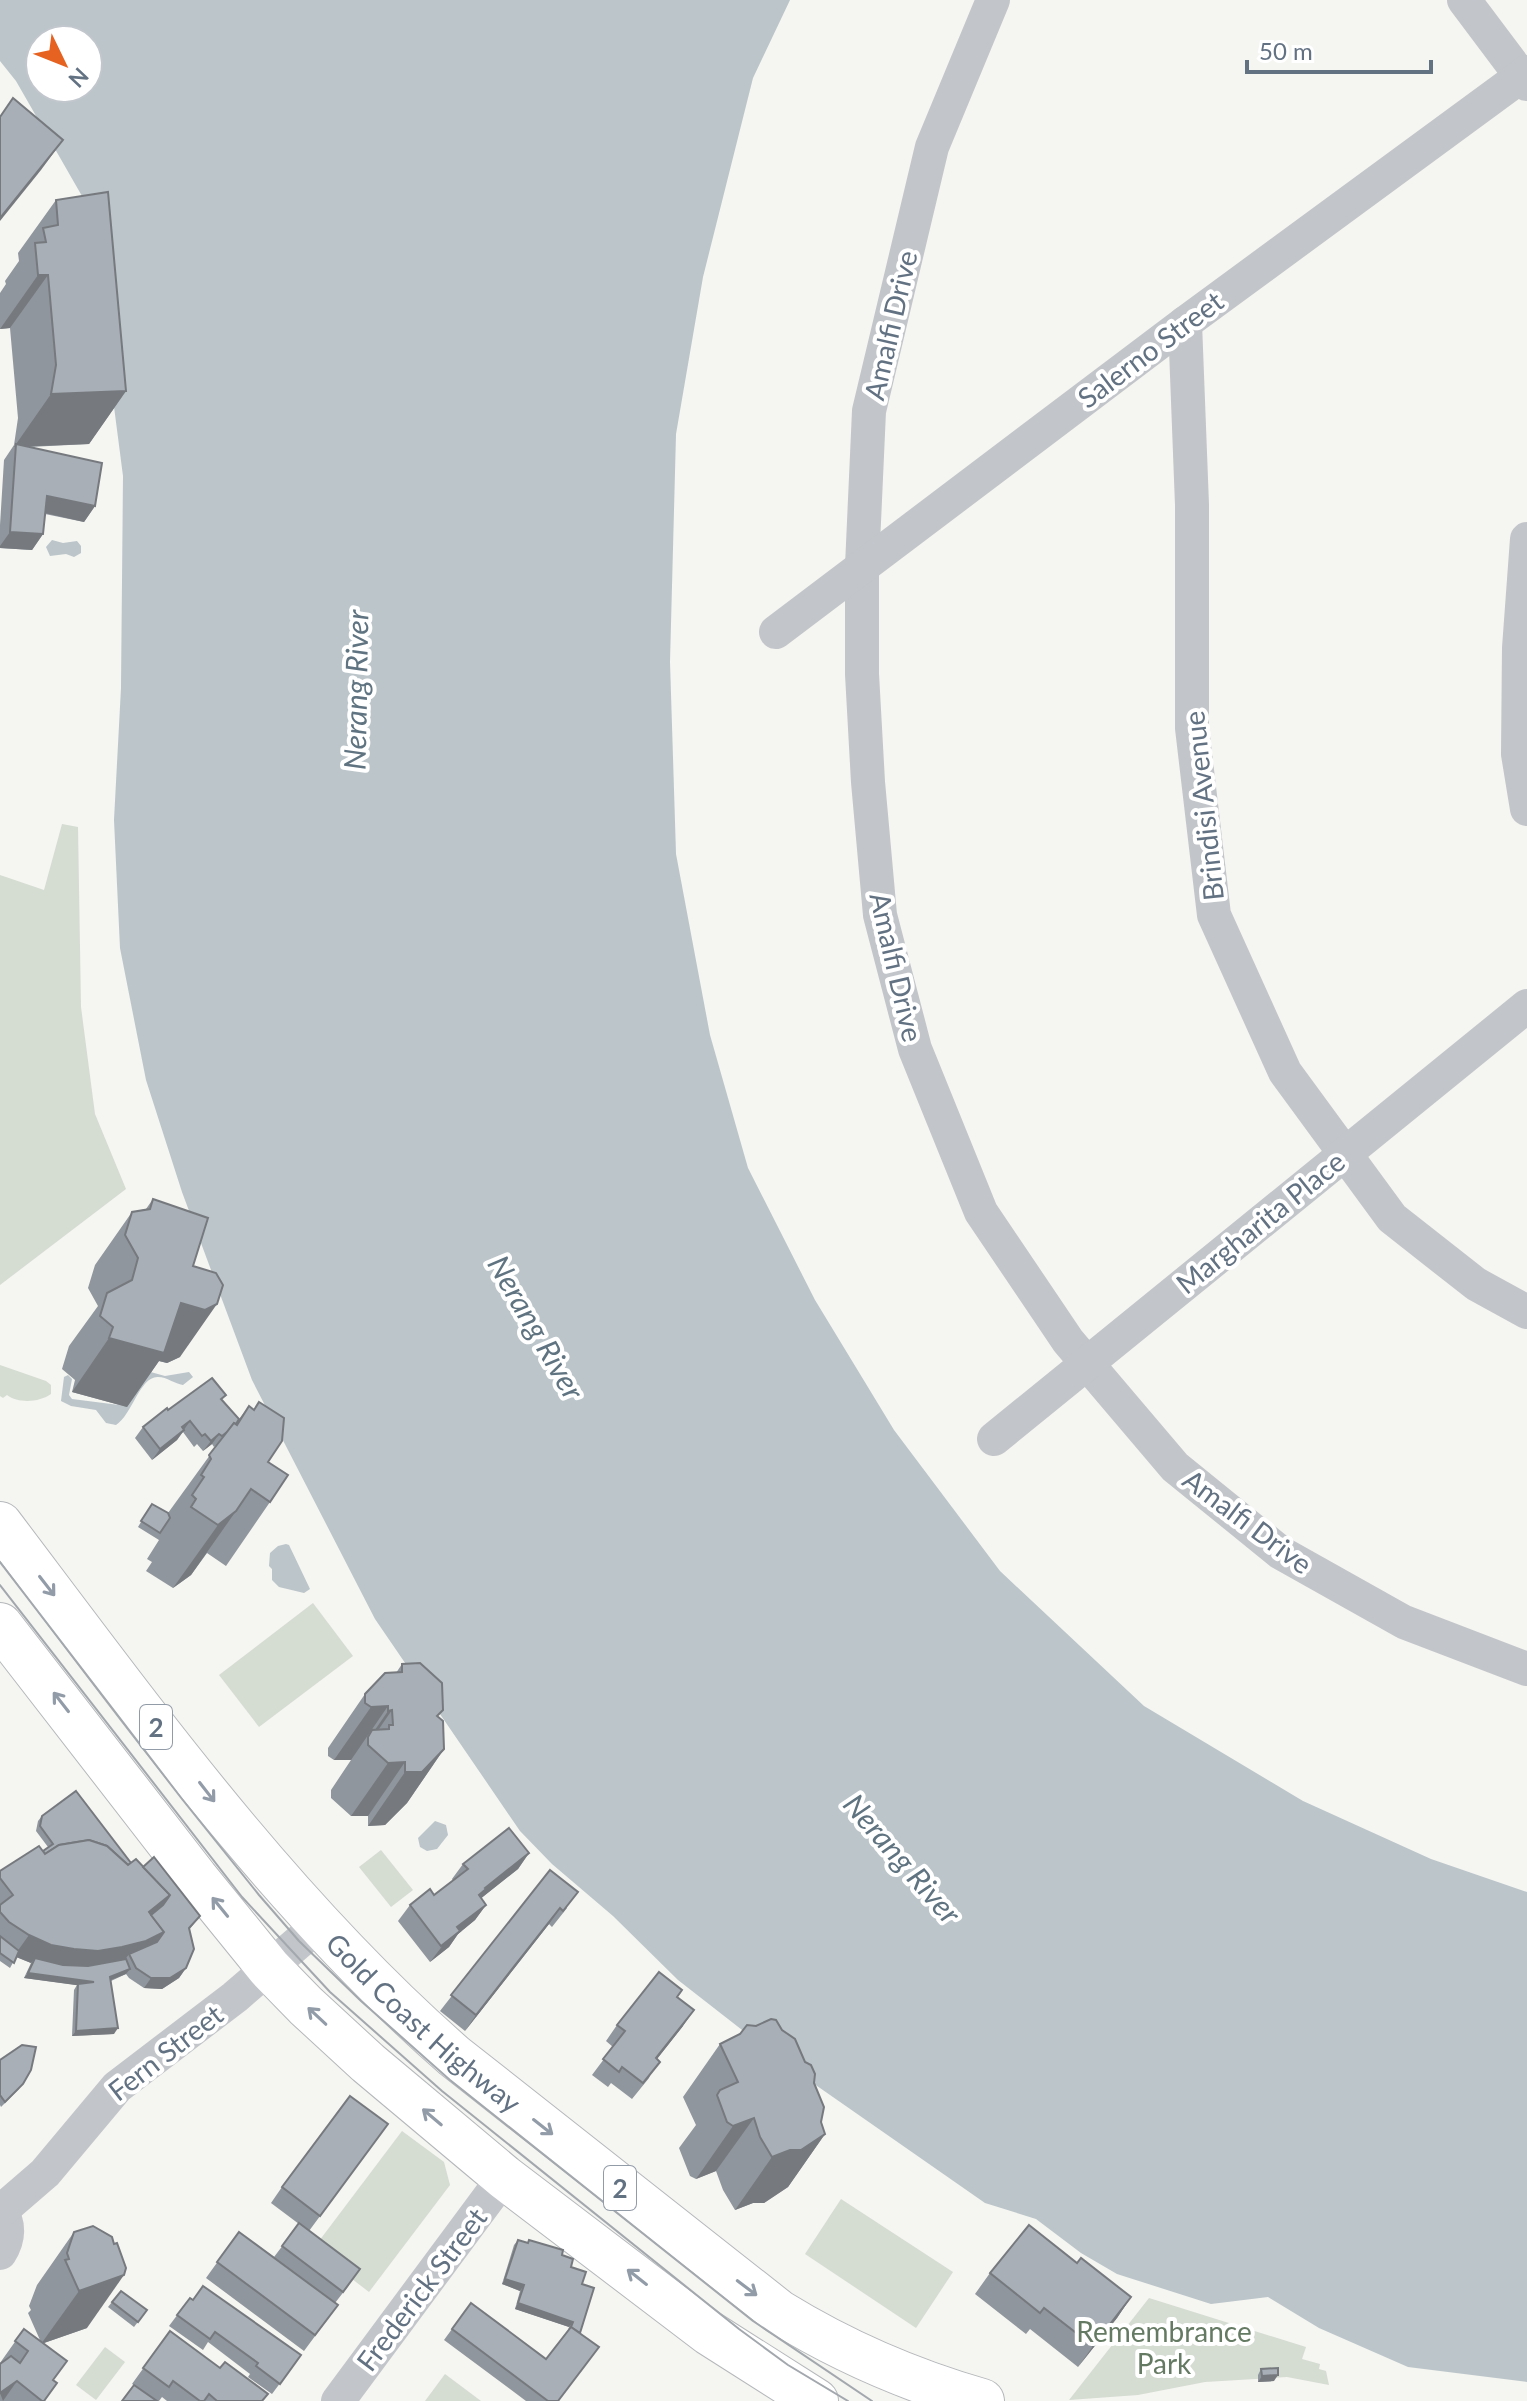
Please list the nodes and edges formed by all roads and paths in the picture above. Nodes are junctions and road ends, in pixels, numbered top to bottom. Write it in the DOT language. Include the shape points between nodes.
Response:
graph roads {
  1 [pos="993,0"];
  2 [pos="1464,0"];
  3 [pos="1525,77"];
  4 [pos="1185,323"];
  5 [pos="1527,539"];
  6 [pos="862,566"];
  7 [pos="776,632"];
  8 [pos="1527,809"];
  9 [pos="1527,1006"];
  10 [pos="1344,1153"];
  11 [pos="1527,1312"];
  12 [pos="1085,1363"];
  13 [pos="994,1439"];
  14 [pos="0,1524"];
  15 [pos="0,1625"];
  16 [pos="1527,1669"];
  17 [pos="321,1923"];
  18 [pos="269,1968"];
  19 [pos="504,2177"];
  20 [pos="0,2211"];
  21 [pos="0,2253"];
  22 [pos="807,2399"];
  23 [pos="962,2399"];
  24 [pos="338,2401"];
  1 -- 6 [label="street, Amalfi Drive" via="932,147 869,411"];
  2 -- 3 [label="street"];
  3 -- 4 [label="street, Salerno Street"];
  4 -- 6 [label="street, Salerno Street"];
  4 -- 10 [label="street, Brindisi Avenue" via="1192,728 1214,915 1285,1072"];
  5 -- 8 [label="street" via="1518,754"];
  6 -- 7 [label="street, Salerno Street"];
  6 -- 12 [label="street, Amalfi Drive" via="862,674 880,915 915,1049 981,1212"];
  9 -- 10 [label="street, Margharita Place"];
  10 -- 11 [label="street, Brindisi Avenue" via="1392,1218 1476,1284"];
  10 -- 12 [label="street, Margharita Place"];
  12 -- 13 [label="street, Margharita Place"];
  12 -- 16 [label="street, Amalfi Drive" via="1175,1467 1281,1553 1404,1622"];
  14 -- 17 [label="highway, Gold Coast Highway / 2, one-way" via="217,1804"];
  18 -- 15 [label="highway, 2, one-way"];
  17 -- 18 [label="street, Fern Street"];
  17 -- 23 [label="highway, Gold Coast Highway / 2, one-way" via="419,2026 739,2282 817,2336"];
  19 -- 18 [label="highway, 2, one-way" via="368,2063"];
  18 -- 20 [label="street, Fern Street" via="117,2087 45,2173"];
  22 -- 19 [label="highway, 2, one-way" via="709,2333"];
  19 -- 24 [label="street, Frederick Street"];
  20 -- 21 [label="street" via="8,2229"];
}
